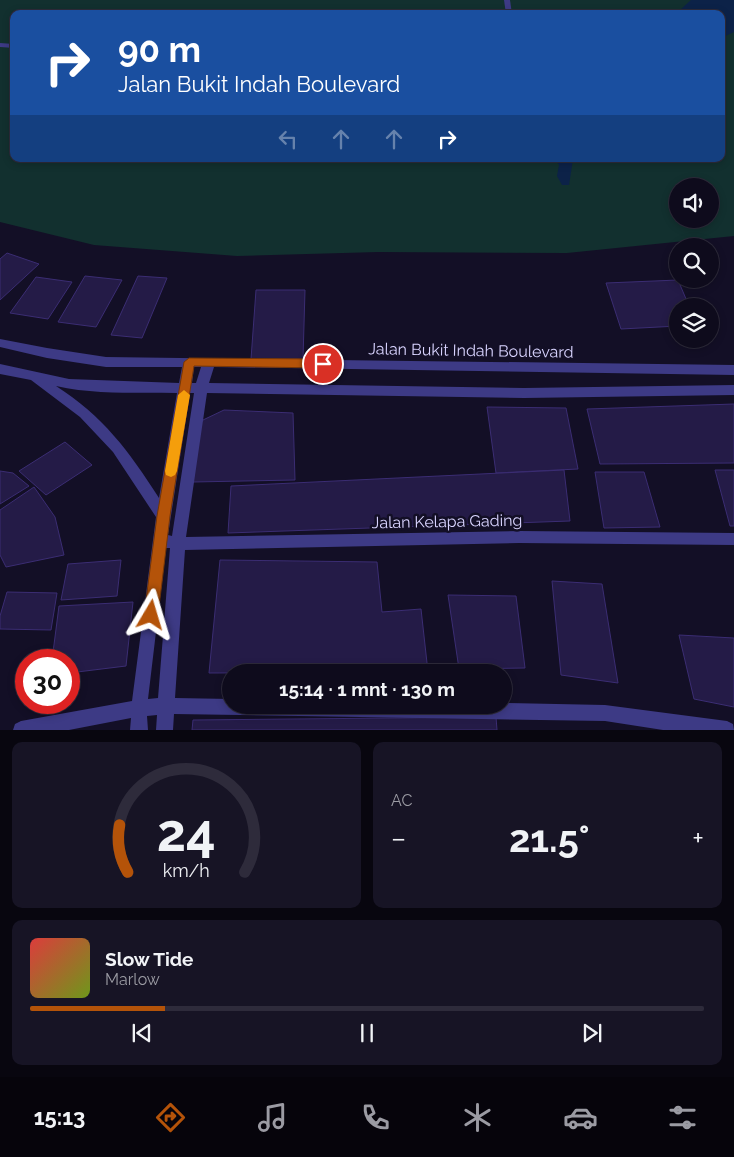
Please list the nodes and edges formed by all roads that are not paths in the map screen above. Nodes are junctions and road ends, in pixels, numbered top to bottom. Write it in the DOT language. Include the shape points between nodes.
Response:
graph roads {
  1 [pos="0,343"];
  2 [pos="189,362"];
  3 [pos="209,362"];
  4 [pos="0,369"];
  5 [pos="734,370"];
  6 [pos="34,378"];
  7 [pos="185,387"];
  8 [pos="201,388"];
  9 [pos="734,390"];
  10 [pos="163,516"];
  11 [pos="734,539"];
  12 [pos="160,541"];
  13 [pos="178,543"];
  14 [pos="166,706"];
  15 [pos="139,708"];
  16 [pos="21,730"];
  17 [pos="139,730"];
  18 [pos="164,730"];
  19 [pos="727,730"];
  1 -- 2 [label="street, Jalan Bukit Indah Boulevard" via="106,362"];
  2 -- 3 [label="street, Jalan Bukit Indah Boulevard"];
  2 -- 7 [label="street"];
  3 -- 5 [label="street, Jalan Bukit Indah Boulevard"];
  3 -- 8 [label="street"];
  4 -- 6 [label="street"];
  6 -- 7 [label="street" via="69,384"];
  6 -- 10 [label="street" via="85,412 136,473"];
  7 -- 8 [label="street"];
  7 -- 10 [label="street"];
  8 -- 9 [label="street" via="524,393"];
  8 -- 13 [label="street"];
  10 -- 12 [label="street"];
  11 -- 13 [label="street, Jalan Kelapa Gading" via="519,537"];
  12 -- 13 [label="street, Jalan Kelapa Gading"];
  12 -- 15 [label="street"];
  13 -- 14 [label="street"];
  14 -- 15 [label="street"];
  14 -- 18 [label="street"];
  14 -- 19 [label="street" via="605,713"];
  15 -- 16 [label="street"];
  15 -- 17 [label="street"];
}
